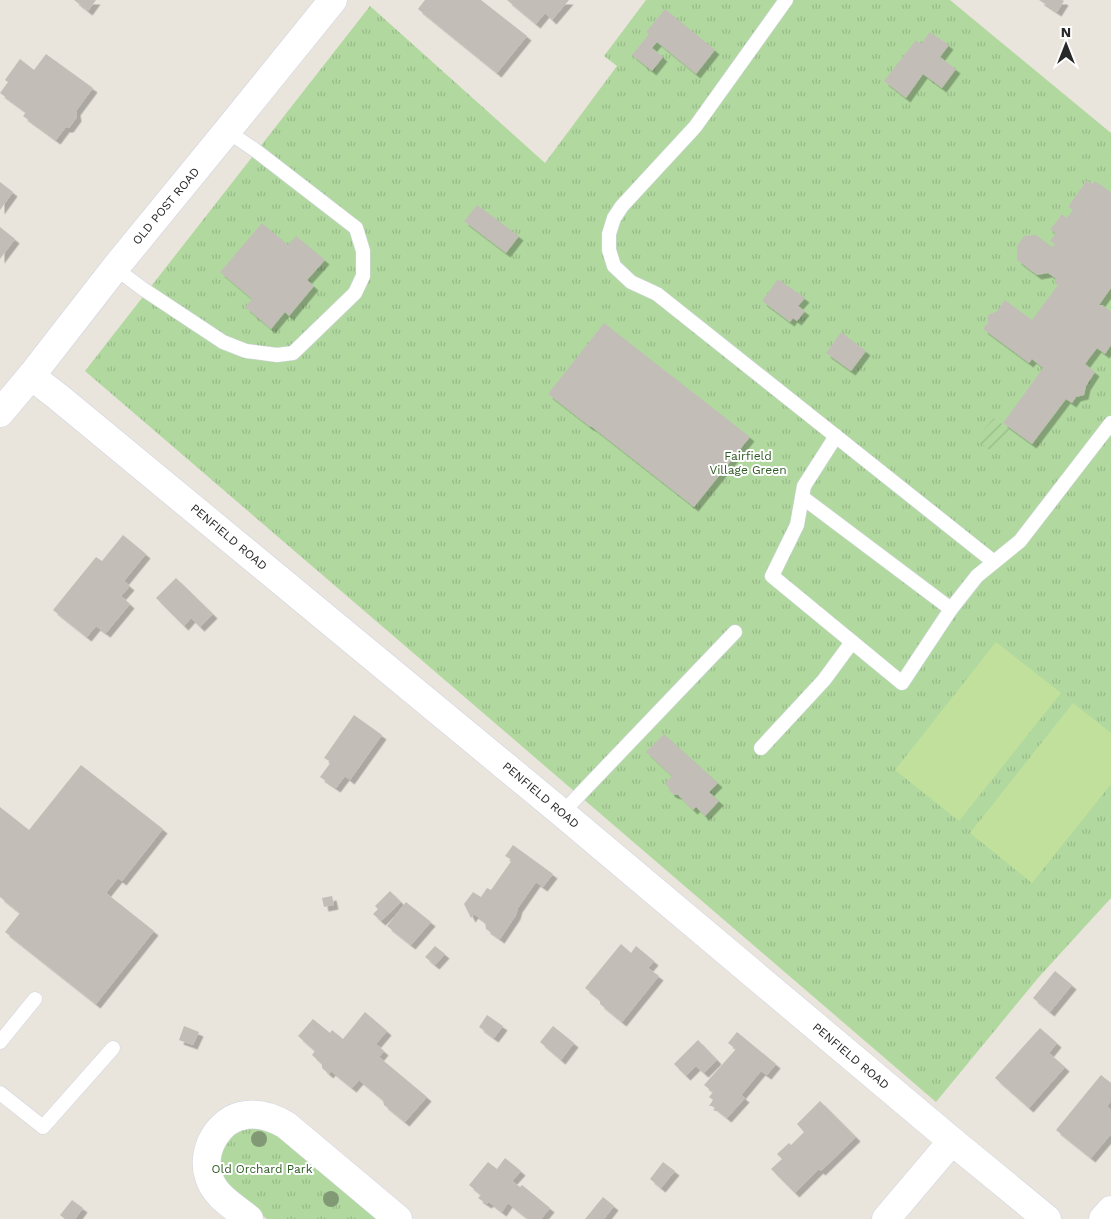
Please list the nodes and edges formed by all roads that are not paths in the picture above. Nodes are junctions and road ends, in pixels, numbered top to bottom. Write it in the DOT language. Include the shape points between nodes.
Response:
graph roads {
  1 [pos="333,0"];
  2 [pos="786,0"];
  3 [pos="228,131"];
  4 [pos="115,268"];
  5 [pos="31,376"];
  6 [pos="0,413"];
  7 [pos="1111,423"];
  8 [pos="836,436"];
  9 [pos="802,497"];
  10 [pos="994,562"];
  11 [pos="951,609"];
  12 [pos="734,632"];
  13 [pos="852,642"];
  14 [pos="761,748"];
  15 [pos="562,813"];
  16 [pos="35,999"];
  17 [pos="0,1042"];
  18 [pos="113,1048"];
  19 [pos="0,1093"];
  20 [pos="952,1141"];
  21 [pos="1111,1210"];
  22 [pos="249,1219"];
  23 [pos="398,1219"];
  24 [pos="886,1219"];
  25 [pos="1047,1219"];
  26 [pos="1103,1219"];
  1 -- 3 [label="street, OLD POST ROAD"];
  2 -- 8 [label="lane" via="695,127 622,206 611,226 609,250 614,266 631,282 657,294"];
  3 -- 4 [label="street, OLD POST ROAD"];
  3 -- 4 [label="lane" via="356,228 363,252 363,276 355,293 293,353 277,355 246,351 223,342"];
  4 -- 5 [label="street, OLD POST ROAD"];
  5 -- 6 [label="street, OLD POST ROAD"];
  5 -- 15 [label="street, PENFIELD ROAD"];
  7 -- 10 [label="lane" via="1020,541"];
  8 -- 9 [label="lane" via="804,486"];
  8 -- 10 [label="lane"];
  9 -- 11 [label="lane"];
  9 -- 13 [label="lane" via="797,525 772,576"];
  10 -- 11 [label="lane" via="977,576"];
  11 -- 13 [label="lane" via="902,683"];
  12 -- 15 [label="lane"];
  13 -- 14 [label="lane" via="824,680"];
  15 -- 20 [label="street, PENFIELD ROAD"];
  16 -- 17 [label="lane"];
  18 -- 19 [label="lane" via="44,1128"];
  20 -- 24 [label="street"];
  20 -- 25 [label="street, PENFIELD ROAD"];
  21 -- 26 [label="street"];
  22 -- 23 [label="street" via="213,1187 207,1157 215,1135 223,1125 234,1118 256,1114 286,1125"];
}
